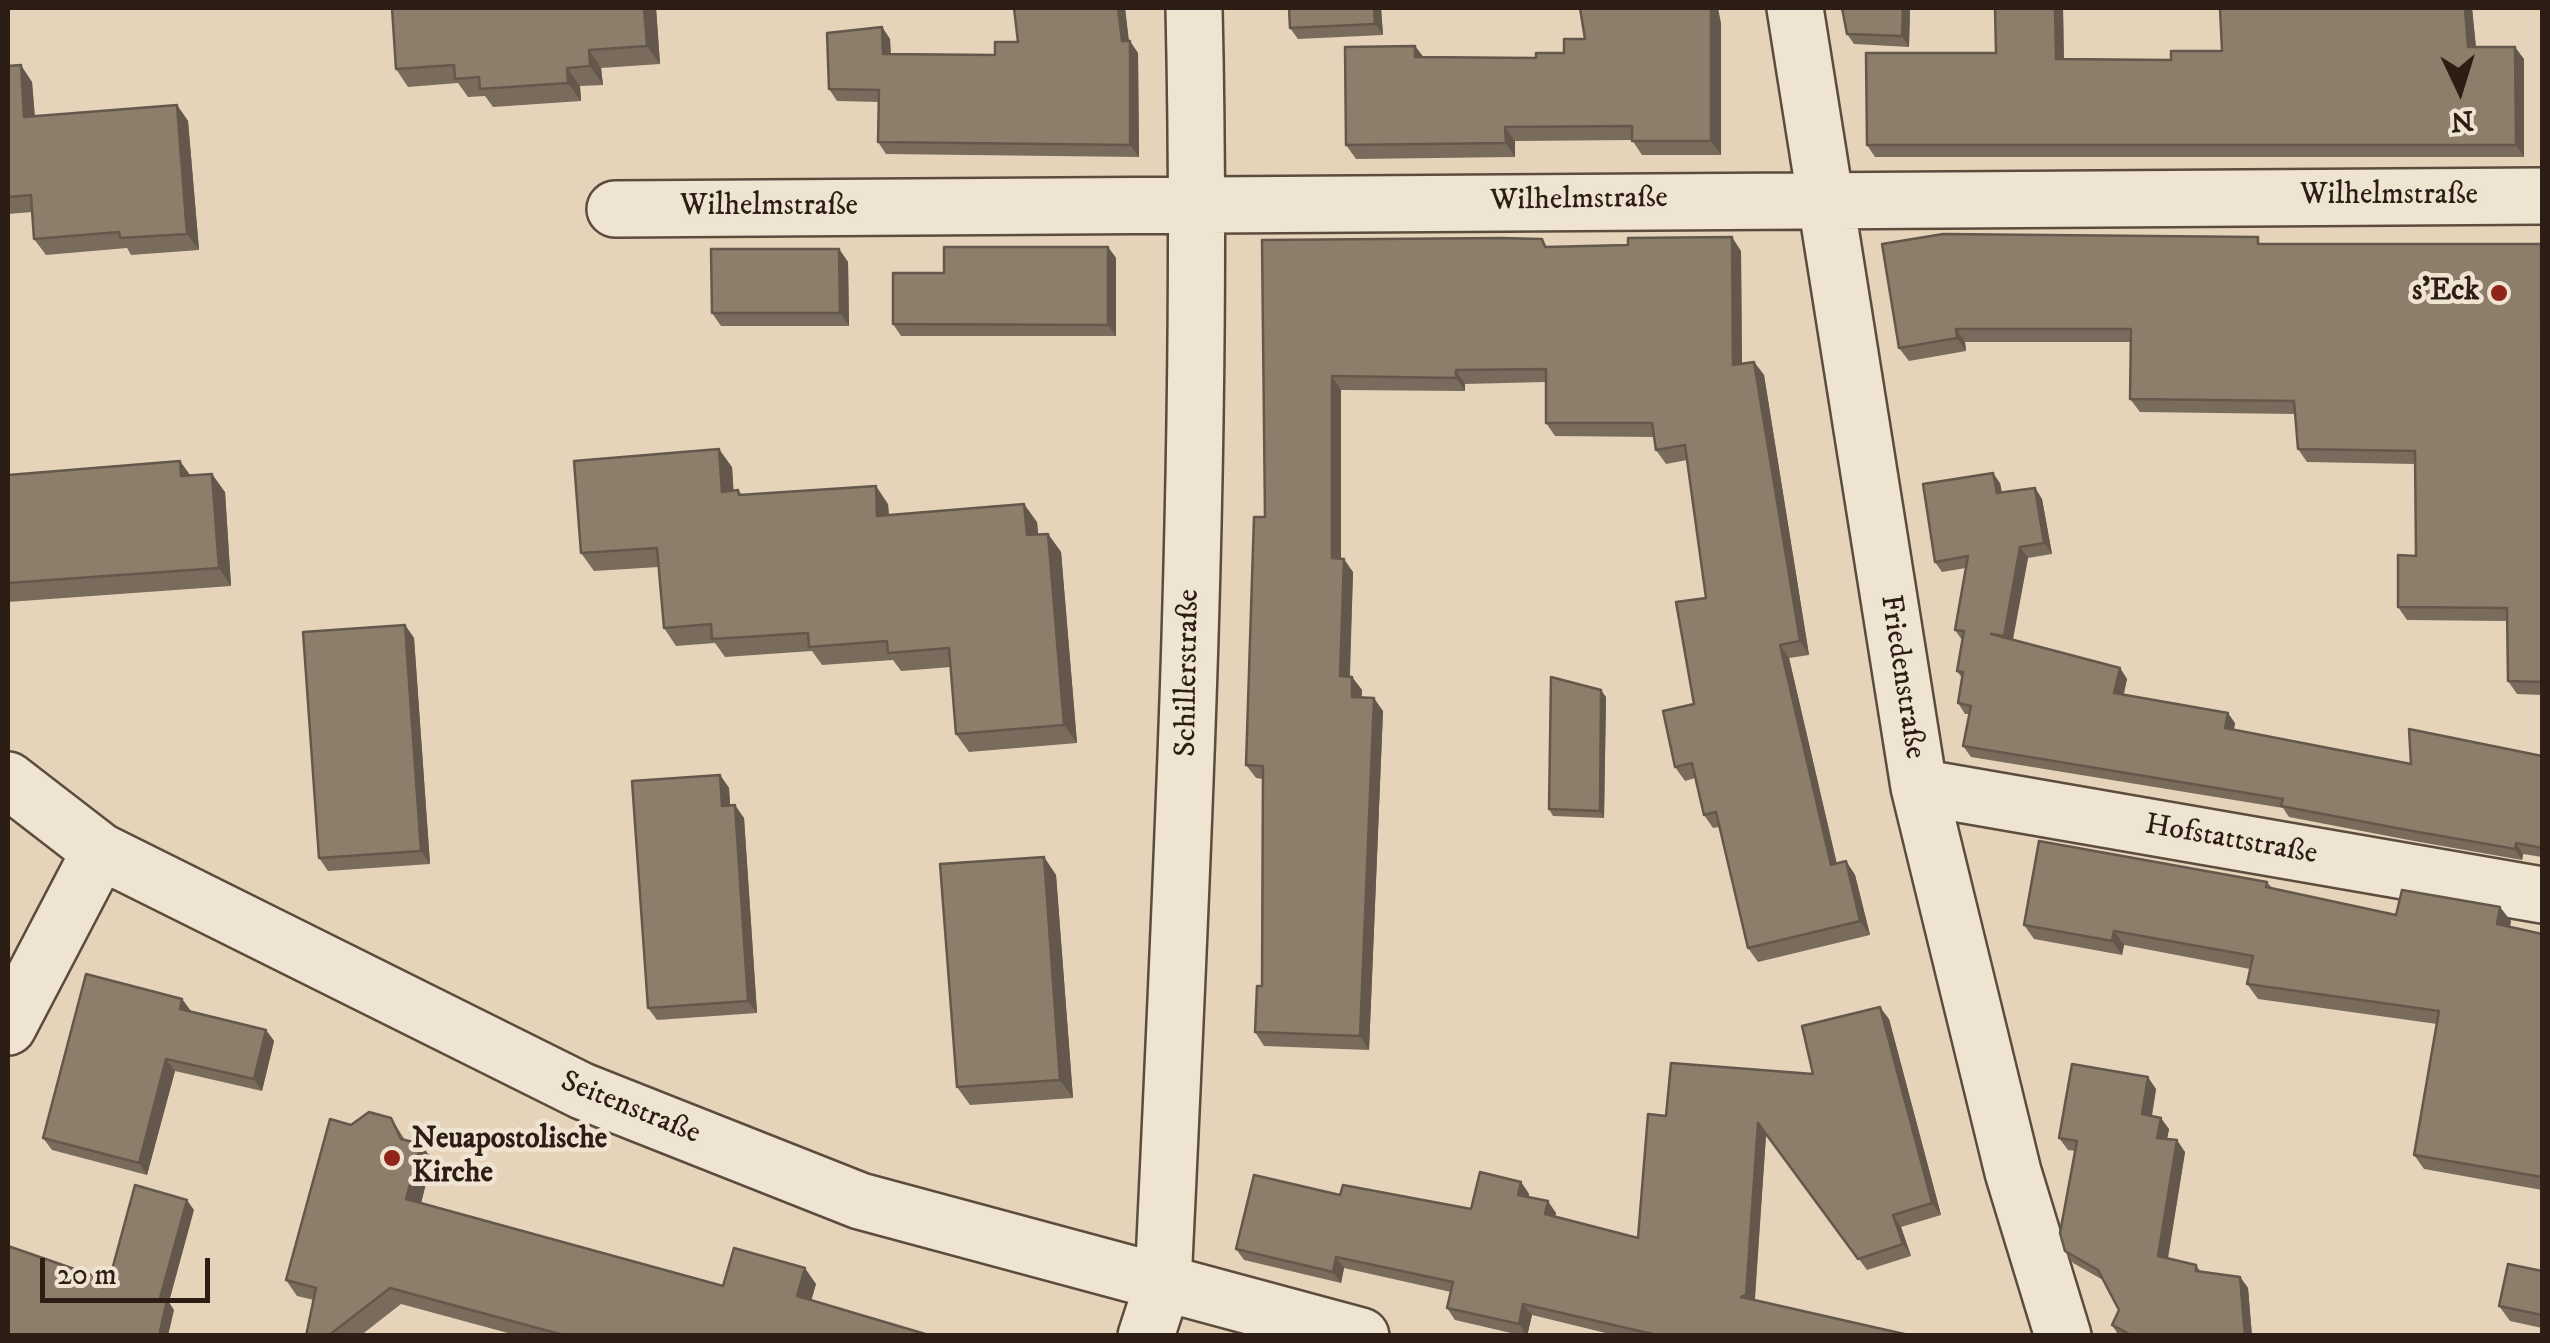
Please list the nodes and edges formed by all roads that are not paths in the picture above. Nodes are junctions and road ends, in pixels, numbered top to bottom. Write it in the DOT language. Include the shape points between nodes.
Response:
graph roads {
  1 [pos="1194,8"];
  2 [pos="1795,8"];
  3 [pos="2542,196"];
  4 [pos="1822,198"];
  5 [pos="1199,205"];
  6 [pos="615,210"];
  7 [pos="8,780"];
  8 [pos="1919,787"];
  9 [pos="100,851"];
  10 [pos="2542,896"];
  11 [pos="8,1027"];
  12 [pos="1163,1284"];
  13 [pos="1146,1336"];
  14 [pos="1361,1336"];
  15 [pos="2063,1336"];
  1 -- 5 [label="street, Schillerstraße"];
  2 -- 4 [label="street, Friedenstraße"];
  3 -- 4 [label="street, Wilhelmstraße"];
  4 -- 5 [label="street, Wilhelmstraße"];
  4 -- 8 [label="street, Friedenstraße"];
  5 -- 6 [label="street, Wilhelmstraße"];
  5 -- 12 [label="street, Schillerstraße" via="1188,738"];
  7 -- 9 [label="street, Seitenstraße"];
  8 -- 10 [label="street, Hofstattstraße"];
  8 -- 15 [label="street, Friedenstraße" via="2013,1172"];
  9 -- 11 [label="street"];
  9 -- 12 [label="street, Seitenstraße" via="582,1092 860,1201"];
  12 -- 13 [label="street, Schillerstraße"];
  12 -- 14 [label="street, Seitenstraße"];
}
